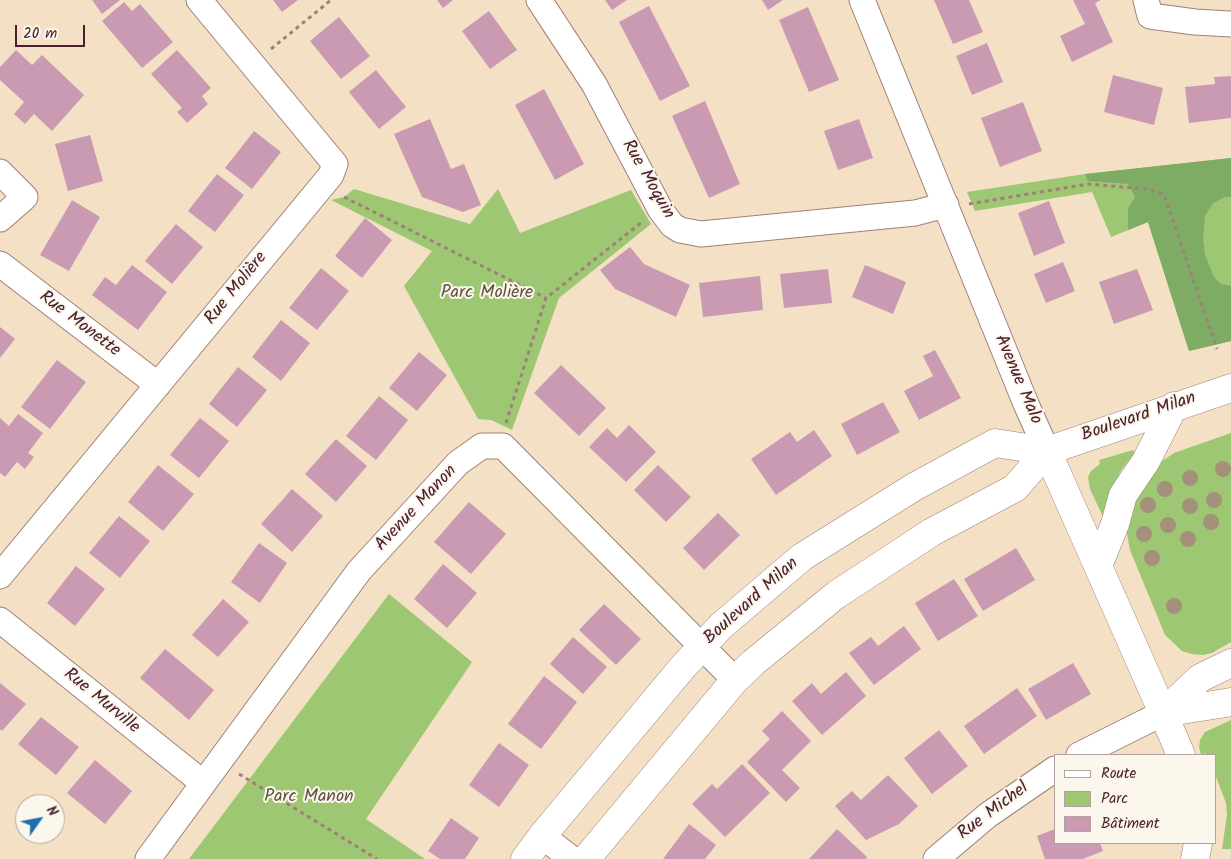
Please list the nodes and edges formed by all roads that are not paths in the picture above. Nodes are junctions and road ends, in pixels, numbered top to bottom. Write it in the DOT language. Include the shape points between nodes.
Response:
graph roads {
  1 [pos="199,0"];
  2 [pos="540,0"];
  3 [pos="862,0"];
  4 [pos="1146,0"];
  5 [pos="1231,24"];
  6 [pos="0,172"];
  7 [pos="957,204"];
  8 [pos="0,219"];
  9 [pos="0,264"];
  10 [pos="158,385"];
  11 [pos="1231,388"];
  12 [pos="1174,406"];
  13 [pos="1047,451"];
  14 [pos="1098,566"];
  15 [pos="0,576"];
  16 [pos="0,620"];
  17 [pos="702,647"];
  18 [pos="1231,663"];
  19 [pos="735,680"];
  20 [pos="1231,702"];
  21 [pos="1163,713"];
  22 [pos="1081,754"];
  23 [pos="1181,754"];
  24 [pos="1054,770"];
  25 [pos="203,783"];
  26 [pos="542,836"];
  27 [pos="1198,844"];
  28 [pos="148,859"];
  29 [pos="525,859"];
  30 [pos="572,859"];
  31 [pos="586,859"];
  32 [pos="936,859"];
  33 [pos="1195,859"];
  1 -- 10 [label="street, Rue Molière" via="335,164 331,175"];
  2 -- 7 [label="street, Rue Moquin" via="594,84 660,209 680,230 701,234 915,213"];
  3 -- 7 [label="street, Avenue Malo"];
  4 -- 5 [label="street" via="1150,16"];
  6 -- 8 [label="street" via="24,198"];
  7 -- 13 [label="street, Avenue Malo" via="1026,404"];
  9 -- 10 [label="street, Rue Monette"];
  10 -- 15 [label="street, Rue Molière"];
  11 -- 12 [label="main road, Boulevard Milan"];
  12 -- 13 [label="main road, Boulevard Milan"];
  12 -- 14 [label="main road" via="1146,461 1123,495"];
  13 -- 14 [label="main road, Avenue Malo"];
  13 -- 17 [label="main road, Boulevard Milan" via="995,444 914,487 802,557 721,626"];
  13 -- 19 [label="main road, Boulevard Milan" via="1015,488 932,532 836,595"];
  14 -- 21 [label="main road, Avenue Malo"];
  16 -- 25 [label="street, Rue Murville"];
  17 -- 19 [label="street, Avenue Manon"];
  17 -- 25 [label="street, Avenue Manon" via="503,446 482,446 458,463 359,571"];
  17 -- 26 [label="main road, Boulevard Milan"];
  18 -- 21 [label="main road" via="1200,678"];
  19 -- 31 [label="main road, Boulevard Milan"];
  20 -- 21 [label="main road"];
  21 -- 22 [label="street"];
  21 -- 23 [label="main road, Avenue Malo"];
  24 -- 32 [label="street, Rue Michel" via="988,815"];
  25 -- 28 [label="street, Avenue Manon"];
  26 -- 29 [label="main road, Boulevard Milan"];
  26 -- 30 [label="street"];
  27 -- 33 [label="main road"];
}
